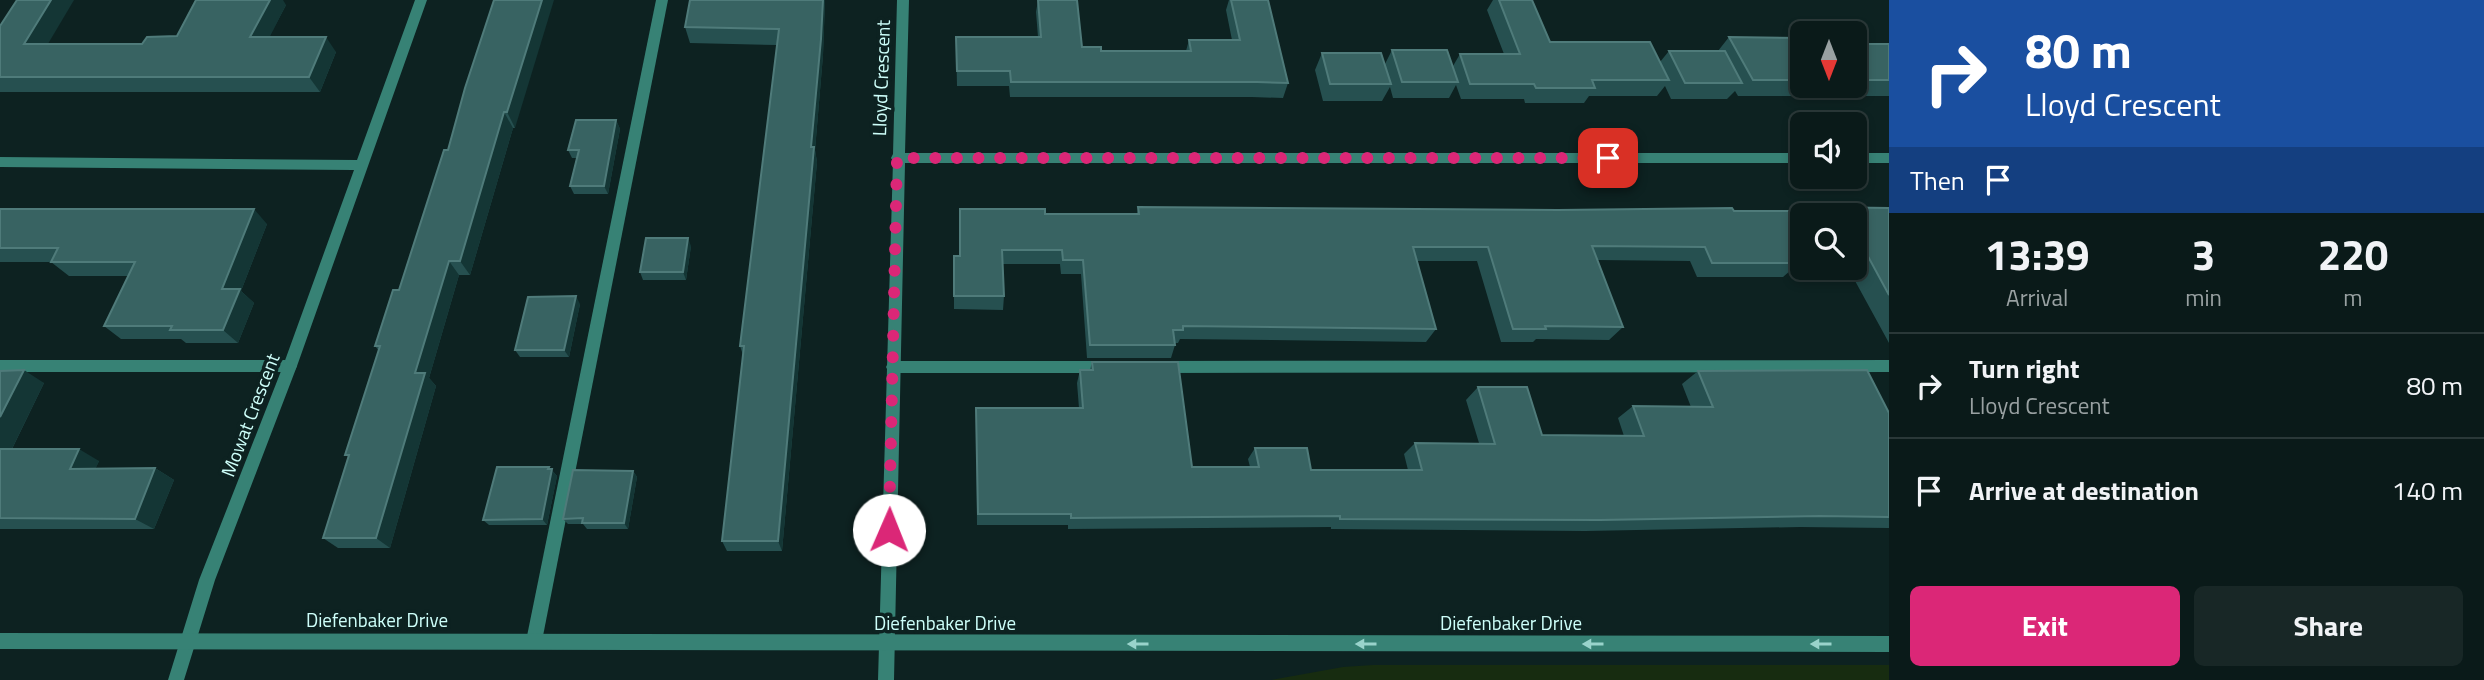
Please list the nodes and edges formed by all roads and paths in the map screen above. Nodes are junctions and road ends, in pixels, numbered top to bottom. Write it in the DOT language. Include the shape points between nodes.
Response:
graph roads {
  1 [pos="421,0"];
  2 [pos="662,0"];
  3 [pos="903,0"];
  4 [pos="897,158"];
  5 [pos="1790,158"];
  6 [pos="1867,158"];
  7 [pos="1889,158"];
  8 [pos="0,162"];
  9 [pos="362,165"];
  10 [pos="0,366"];
  11 [pos="290,366"];
  12 [pos="1889,366"];
  13 [pos="893,367"];
  14 [pos="534,641"];
  15 [pos="0,642"];
  16 [pos="187,642"];
  17 [pos="887,644"];
  18 [pos="1889,644"];
  19 [pos="176,680"];
  20 [pos="886,680"];
  1 -- 9 [label="street, Mowat Crescent"];
  2 -- 14 [label="street"];
  3 -- 4 [label="street, Lloyd Crescent"];
  4 -- 5 [label="street, Lloyd Crescent"];
  4 -- 13 [label="street, Lloyd Crescent"];
  6 -- 7 [label="street"];
  8 -- 9 [label="street"];
  9 -- 11 [label="street, Mowat Crescent"];
  10 -- 11 [label="street"];
  11 -- 16 [label="street, Mowat Crescent"];
  12 -- 13 [label="street"];
  13 -- 17 [label="street, Lloyd Crescent"];
  14 -- 16 [label="street, Diefenbaker Drive"];
  14 -- 17 [label="street, Diefenbaker Drive"];
  15 -- 16 [label="street, Diefenbaker Drive"];
  16 -- 19 [label="street, Mowat Crescent"];
  18 -- 17 [label="street, Diefenbaker Drive, one-way"];
  17 -- 20 [label="street, Lloyd Crescent"];
}
